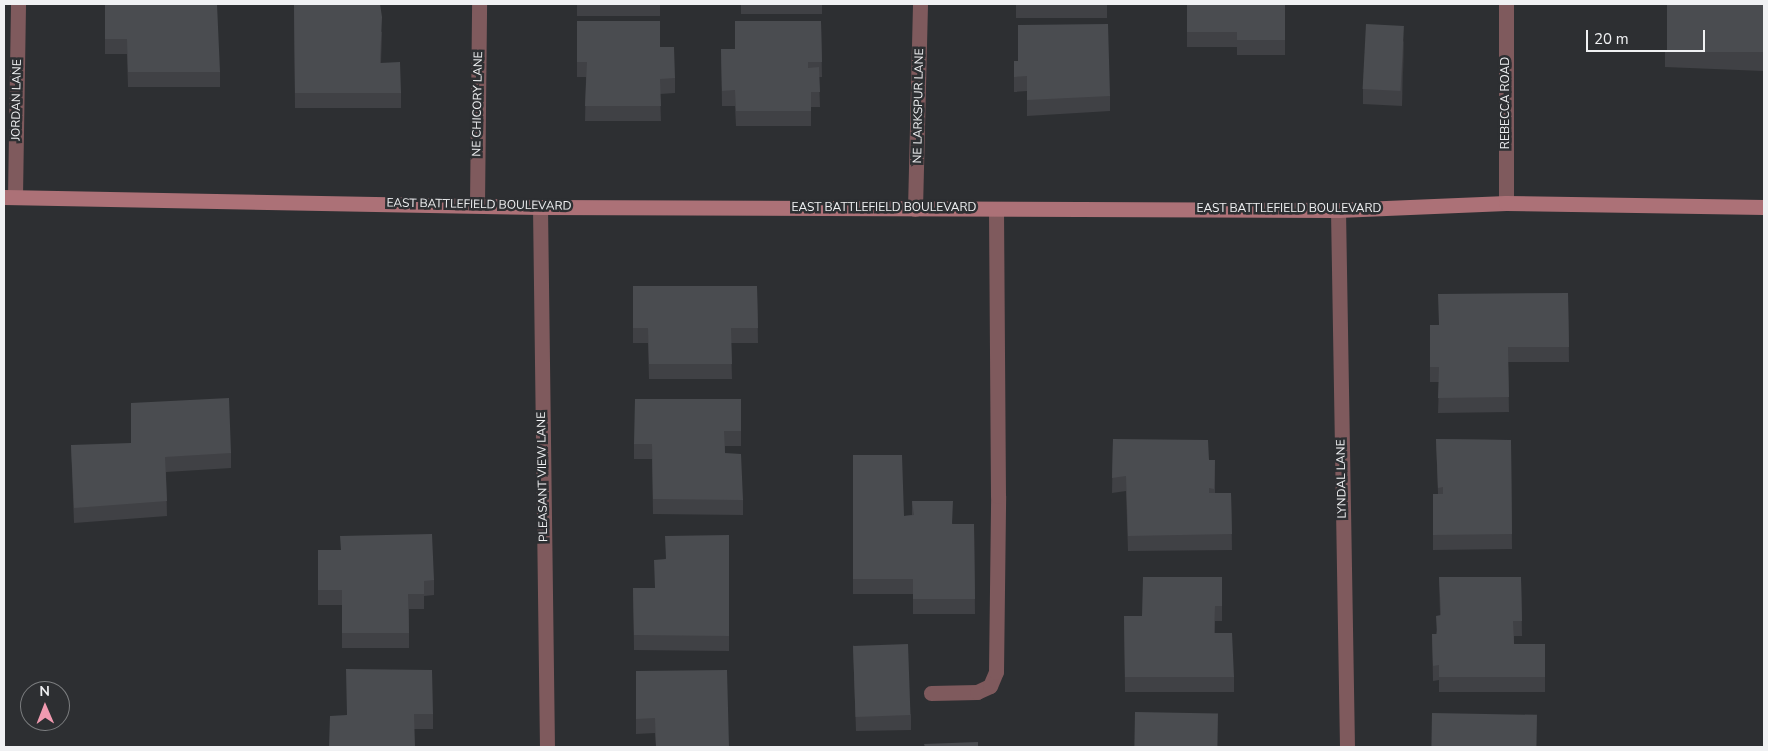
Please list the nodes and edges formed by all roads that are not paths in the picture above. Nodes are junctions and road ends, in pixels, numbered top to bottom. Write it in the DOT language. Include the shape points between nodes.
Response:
graph roads {
  1 [pos="18,4"];
  2 [pos="480,4"];
  3 [pos="920,4"];
  4 [pos="1506,4"];
  5 [pos="9,196"];
  6 [pos="1506,203"];
  7 [pos="477,205"];
  8 [pos="540,207"];
  9 [pos="1764,207"];
  10 [pos="996,208"];
  11 [pos="915,209"];
  12 [pos="1338,210"];
  13 [pos="931,692"];
  14 [pos="547,747"];
  15 [pos="1347,747"];
  1 -- 5 [label="street, JORDAN LANE"];
  2 -- 7 [label="street, NE CHICORY LANE"];
  3 -- 11 [label="street, NE LARKSPUR LANE"];
  4 -- 6 [label="street, REBECCA ROAD"];
  5 -- 7 [label="street, EAST BATTLEFIELD BOULEVARD"];
  6 -- 9 [label="street, EAST BATTLEFIELD BOULEVARD"];
  6 -- 12 [label="street, EAST BATTLEFIELD BOULEVARD"];
  7 -- 8 [label="street, EAST BATTLEFIELD BOULEVARD"];
  8 -- 11 [label="street, EAST BATTLEFIELD BOULEVARD"];
  8 -- 14 [label="street, PLEASANT VIEW LANE"];
  10 -- 11 [label="street, EAST BATTLEFIELD BOULEVARD"];
  10 -- 12 [label="street, EAST BATTLEFIELD BOULEVARD"];
  10 -- 13 [label="street" via="997,664 990,686 977,692"];
  12 -- 15 [label="street, LYNDAL LANE"];
}
